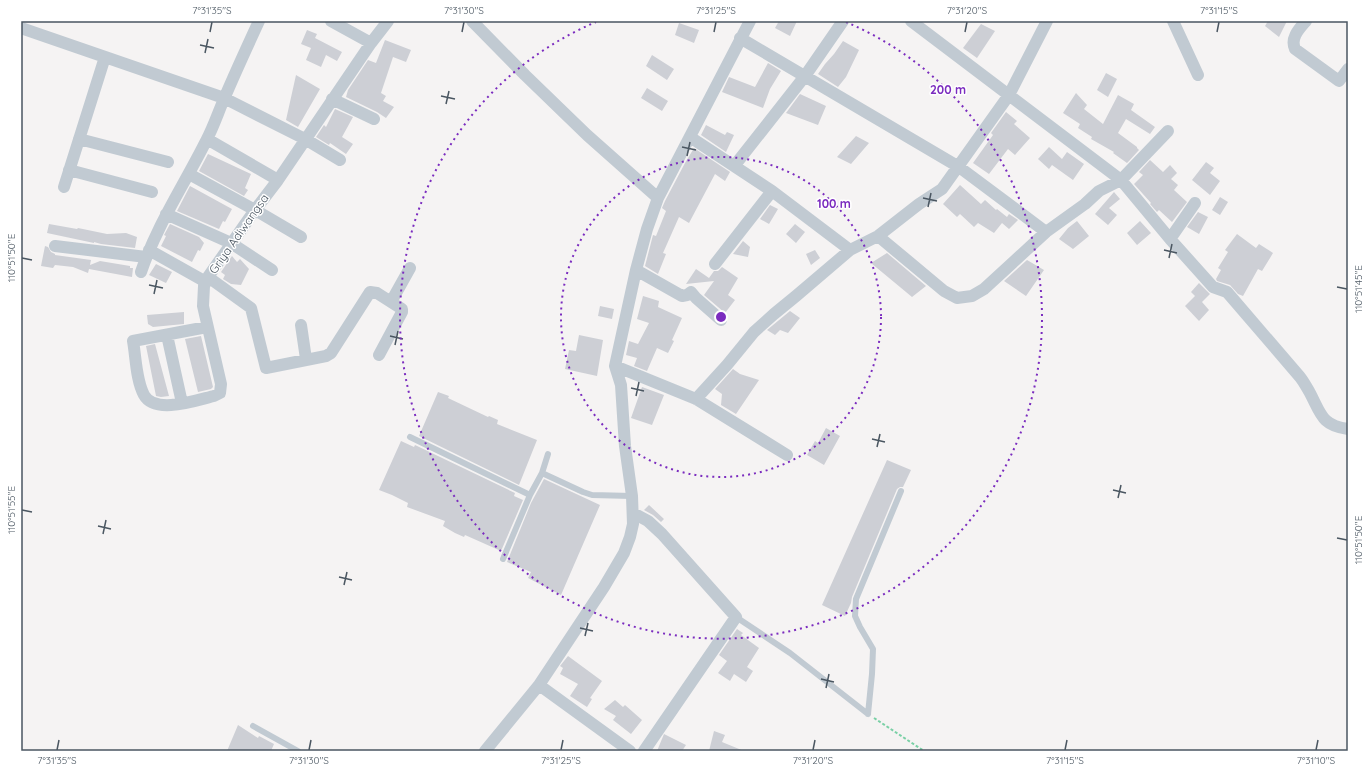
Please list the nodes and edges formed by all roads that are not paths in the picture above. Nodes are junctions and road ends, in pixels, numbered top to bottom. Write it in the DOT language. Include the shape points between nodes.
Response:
graph roads {
  1 [pos="259,21"];
  2 [pos="331,21"];
  3 [pos="388,21"];
  4 [pos="472,21"];
  5 [pos="750,21"];
  6 [pos="843,21"];
  7 [pos="911,21"];
  8 [pos="1047,21"];
  9 [pos="1173,21"];
  10 [pos="1306,21"];
  11 [pos="21,28"];
  12 [pos="740,38"];
  13 [pos="372,42"];
  14 [pos="105,57"];
  15 [pos="1348,69"];
  16 [pos="1198,75"];
  17 [pos="805,76"];
  18 [pos="1344,83"];
  19 [pos="1010,95"];
  20 [pos="224,98"];
  21 [pos="332,99"];
  22 [pos="374,120"];
  23 [pos="1168,131"];
  24 [pos="690,137"];
  25 [pos="79,139"];
  26 [pos="207,139"];
  27 [pos="305,139"];
  28 [pos="340,160"];
  29 [pos="168,162"];
  30 [pos="735,165"];
  31 [pos="959,167"];
  32 [pos="69,170"];
  33 [pos="189,174"];
  34 [pos="278,180"];
  35 [pos="1121,180"];
  36 [pos="64,187"];
  37 [pos="772,191"];
  38 [pos="152,192"];
  39 [pos="658,198"];
  40 [pos="1195,202"];
  41 [pos="255,210"];
  42 [pos="166,214"];
  43 [pos="1046,232"];
  44 [pos="878,236"];
  45 [pos="301,237"];
  46 [pos="1170,239"];
  47 [pos="231,243"];
  48 [pos="54,246"];
  49 [pos="850,250"];
  50 [pos="147,253"];
  51 [pos="715,264"];
  52 [pos="410,268"];
  53 [pos="272,270"];
  54 [pos="636,270"];
  55 [pos="141,272"];
  56 [pos="207,280"];
  57 [pos="391,302"];
  58 [pos="721,320"];
  59 [pos="301,325"];
  60 [pos="207,327"];
  61 [pos="167,335"];
  62 [pos="379,355"];
  63 [pos="306,359"];
  64 [pos="615,366"];
  65 [pos="696,399"];
  66 [pos="182,403"];
  67 [pos="1348,429"];
  68 [pos="410,437"];
  69 [pos="548,454"];
  70 [pos="787,456"];
  71 [pos="542,473"];
  72 [pos="901,491"];
  73 [pos="530,495"];
  74 [pos="632,496"];
  75 [pos="633,513"];
  76 [pos="503,559"];
  77 [pos="736,617"];
  78 [pos="539,685"];
  79 [pos="253,726"];
  80 [pos="298,751"];
  81 [pos="485,751"];
  82 [pos="630,751"];
  83 [pos="644,751"];
  1 -- 20 [label="street"];
  2 -- 13 [label="street"];
  3 -- 13 [label="street, Griya Adiwangsa"];
  4 -- 39 [label="street" via="587,135"];
  5 -- 12 [label="street"];
  6 -- 17 [label="street"];
  7 -- 19 [label="street"];
  8 -- 19 [label="street"];
  9 -- 16 [label="street"];
  10 -- 18 [label="street" via="1294,36 1295,49"];
  11 -- 14 [label="street"];
  12 -- 17 [label="street"];
  12 -- 24 [label="street"];
  13 -- 21 [label="street, Griya Adiwangsa"];
  14 -- 20 [label="street"];
  14 -- 25 [label="street"];
  15 -- 18 [label="street"];
  17 -- 30 [label="street"];
  17 -- 31 [label="street"];
  19 -- 31 [label="street"];
  19 -- 35 [label="street"];
  20 -- 26 [label="street"];
  20 -- 27 [label="street"];
  21 -- 22 [label="street"];
  21 -- 27 [label="street, Griya Adiwangsa"];
  23 -- 35 [label="street"];
  24 -- 30 [label="street"];
  24 -- 39 [label="street"];
  25 -- 29 [label="street"];
  25 -- 32 [label="street"];
  26 -- 33 [label="street"];
  26 -- 34 [label="street"];
  27 -- 28 [label="street"];
  27 -- 34 [label="street, Griya Adiwangsa"];
  30 -- 37 [label="street"];
  31 -- 43 [label="street"];
  31 -- 44 [label="street" via="942,189"];
  32 -- 36 [label="street"];
  32 -- 38 [label="street"];
  33 -- 41 [label="street"];
  33 -- 42 [label="street"];
  34 -- 41 [label="street, Griya Adiwangsa"];
  35 -- 43 [label="street" via="1099,191"];
  35 -- 46 [label="street"];
  37 -- 49 [label="street"];
  37 -- 51 [label="street"];
  39 -- 54 [label="street"];
  40 -- 46 [label="street"];
  41 -- 45 [label="street"];
  41 -- 47 [label="street, Griya Adiwangsa"];
  42 -- 47 [label="street"];
  42 -- 50 [label="street"];
  43 -- 44 [label="street" via="984,289 972,296 958,298 944,291"];
  44 -- 49 [label="street"];
  46 -- 67 [label="street" via="1213,287 1227,292 1300,377 1321,416 1334,427"];
  47 -- 53 [label="street"];
  47 -- 56 [label="street, Griya Adiwangsa"];
  48 -- 50 [label="street"];
  49 -- 65 [label="street" via="754,332"];
  50 -- 55 [label="street"];
  50 -- 56 [label="street"];
  52 -- 57 [label="street"];
  54 -- 58 [label="street" via="682,296 687,296 691,292"];
  54 -- 64 [label="street"];
  56 -- 60 [label="street, Griya Adiwangsa" via="204,286 203,306"];
  56 -- 63 [label="street" via="251,308 266,368"];
  57 -- 62 [label="street" via="402,309 402,312"];
  57 -- 63 [label="street" via="370,292 331,353"];
  59 -- 63 [label="street"];
  60 -- 61 [label="street"];
  60 -- 66 [label="street, Griya Adiwangsa" via="221,384 220,393"];
  61 -- 66 [label="street"];
  61 -- 66 [label="street, Griya Adiwangsa" via="133,341 139,379 144,395 154,404"];
  64 -- 65 [label="street"];
  64 -- 74 [label="street" via="621,385 625,446"];
  65 -- 70 [label="street"];
  68 -- 73 [label="lane"];
  69 -- 71 [label="lane"];
  71 -- 73 [label="lane"];
  71 -- 74 [label="lane" via="592,495"];
  72 -- 77 [label="lane" via="856,599 855,616 873,649 868,714 790,653"];
  73 -- 76 [label="lane"];
  74 -- 75 [label="street"];
  75 -- 77 [label="street" via="648,521 662,534"];
  75 -- 78 [label="street" via="630,537 624,553"];
  77 -- 83 [label="street"];
  78 -- 81 [label="street"];
  78 -- 82 [label="street"];
  79 -- 80 [label="lane"];
}
